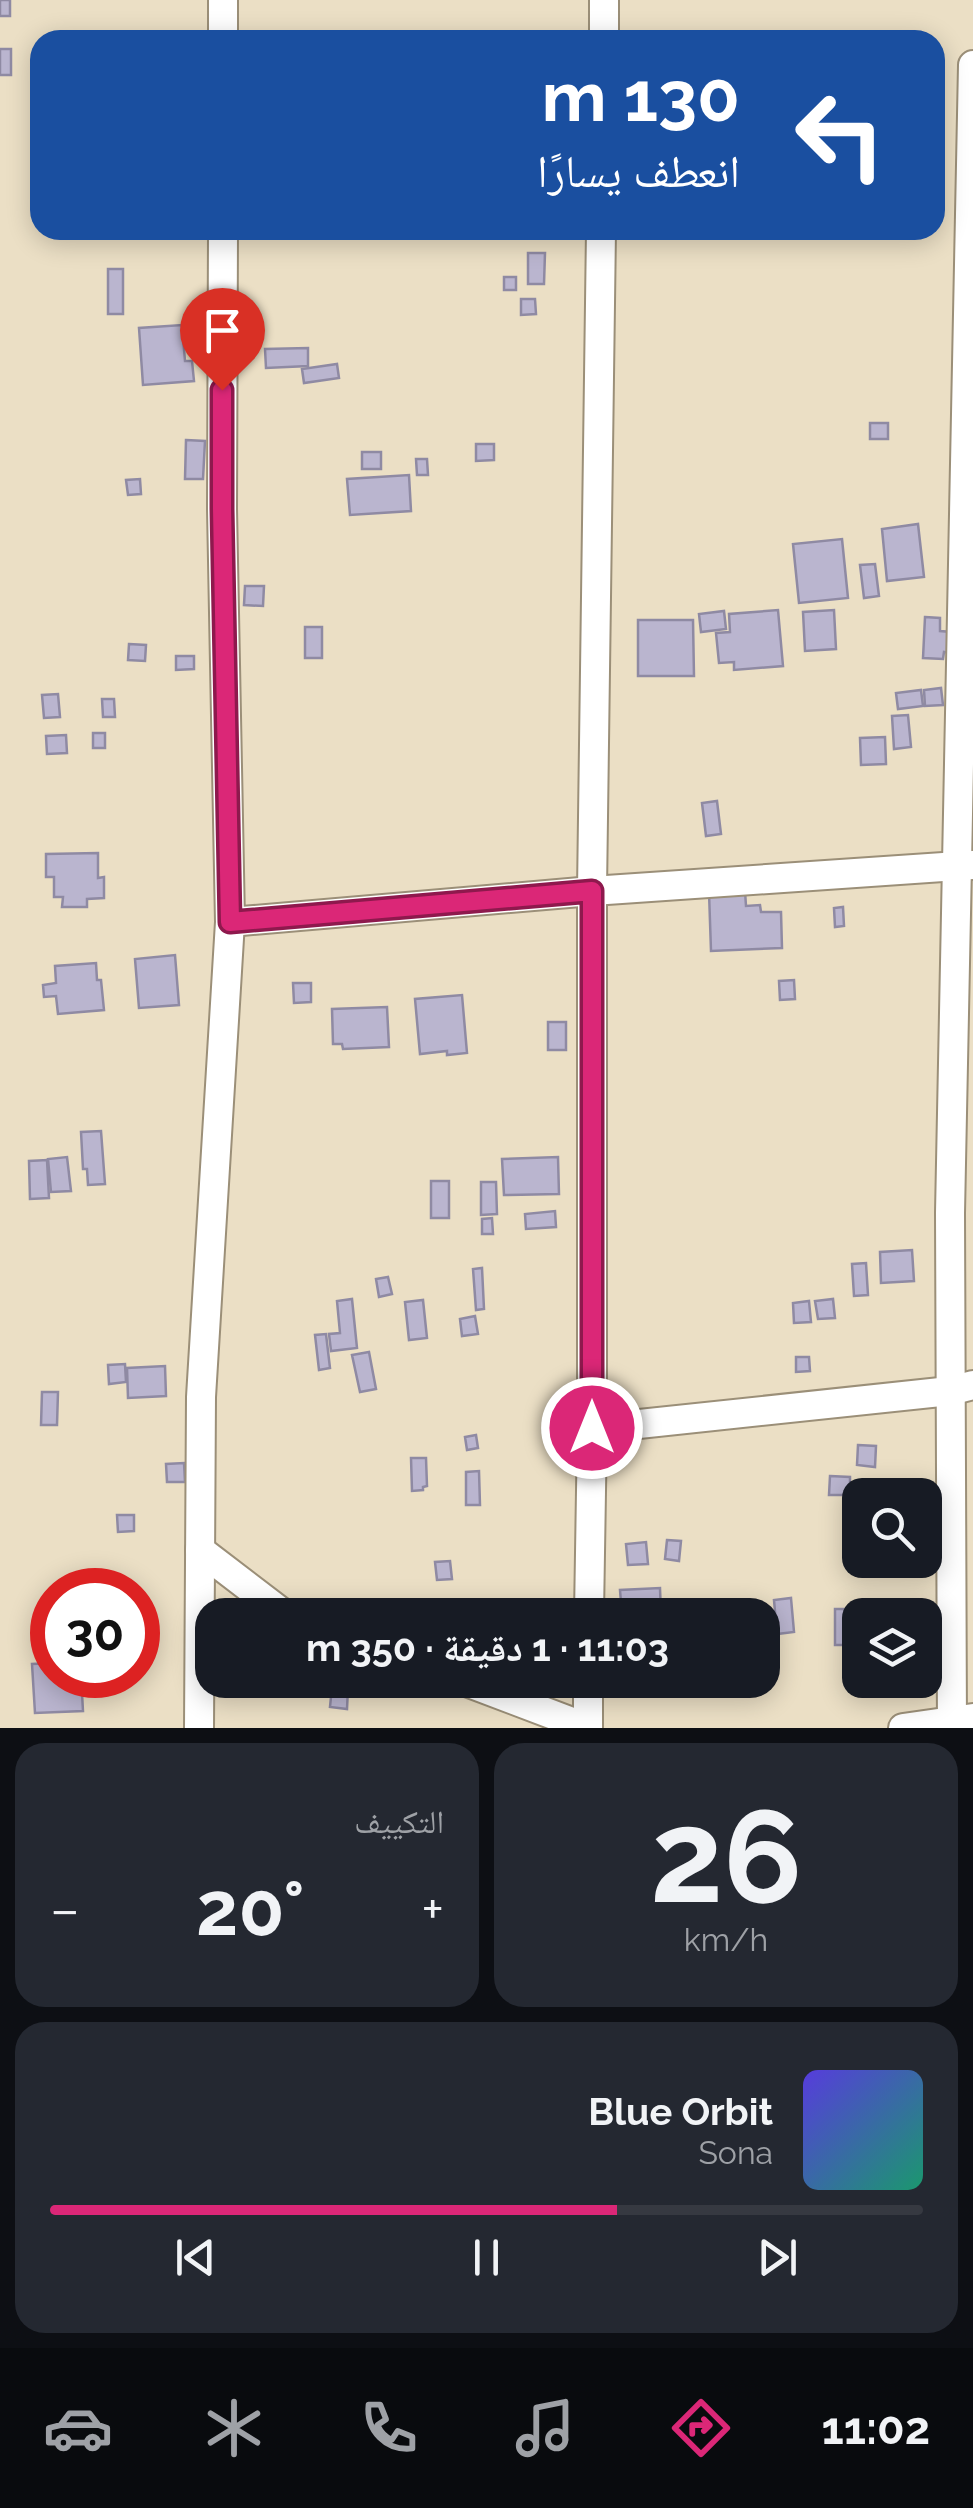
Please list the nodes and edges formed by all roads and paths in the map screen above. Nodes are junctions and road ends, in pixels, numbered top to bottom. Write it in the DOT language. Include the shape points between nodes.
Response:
graph roads {
  1 [pos="223,0"];
  2 [pos="604,0"];
  3 [pos="223,30"];
  4 [pos="604,30"];
  5 [pos="973,65"];
  6 [pos="223,240"];
  7 [pos="601,240"];
  8 [pos="966,866"];
  9 [pos="592,891"];
  10 [pos="230,922"];
  11 [pos="961,1388"];
  12 [pos="592,1428"];
  13 [pos="962,1540"];
  14 [pos="200,1550"];
  15 [pos="263,1598"];
  16 [pos="589,1598"];
  17 [pos="509,1698"];
  18 [pos="588,1698"];
  19 [pos="959,1722"];
  20 [pos="199,1728"];
  21 [pos="588,1728"];
  22 [pos="902,1728"];
  1 -- 3 [label="street"];
  2 -- 4 [label="street"];
  5 -- 8 [label="street"];
  6 -- 10 [label="street"];
  7 -- 9 [label="street"];
  8 -- 9 [label="street"];
  8 -- 11 [label="street" via="950,1213"];
  9 -- 10 [label="street"];
  9 -- 12 [label="street"];
  10 -- 14 [label="street" via="201,1397"];
  11 -- 12 [label="street"];
  11 -- 13 [label="street"];
  12 -- 16 [label="street"];
  13 -- 19 [label="street"];
  14 -- 15 [label="street"];
  14 -- 20 [label="street"];
  17 -- 21 [label="street"];
  18 -- 21 [label="street"];
  19 -- 22 [label="street"];
}
